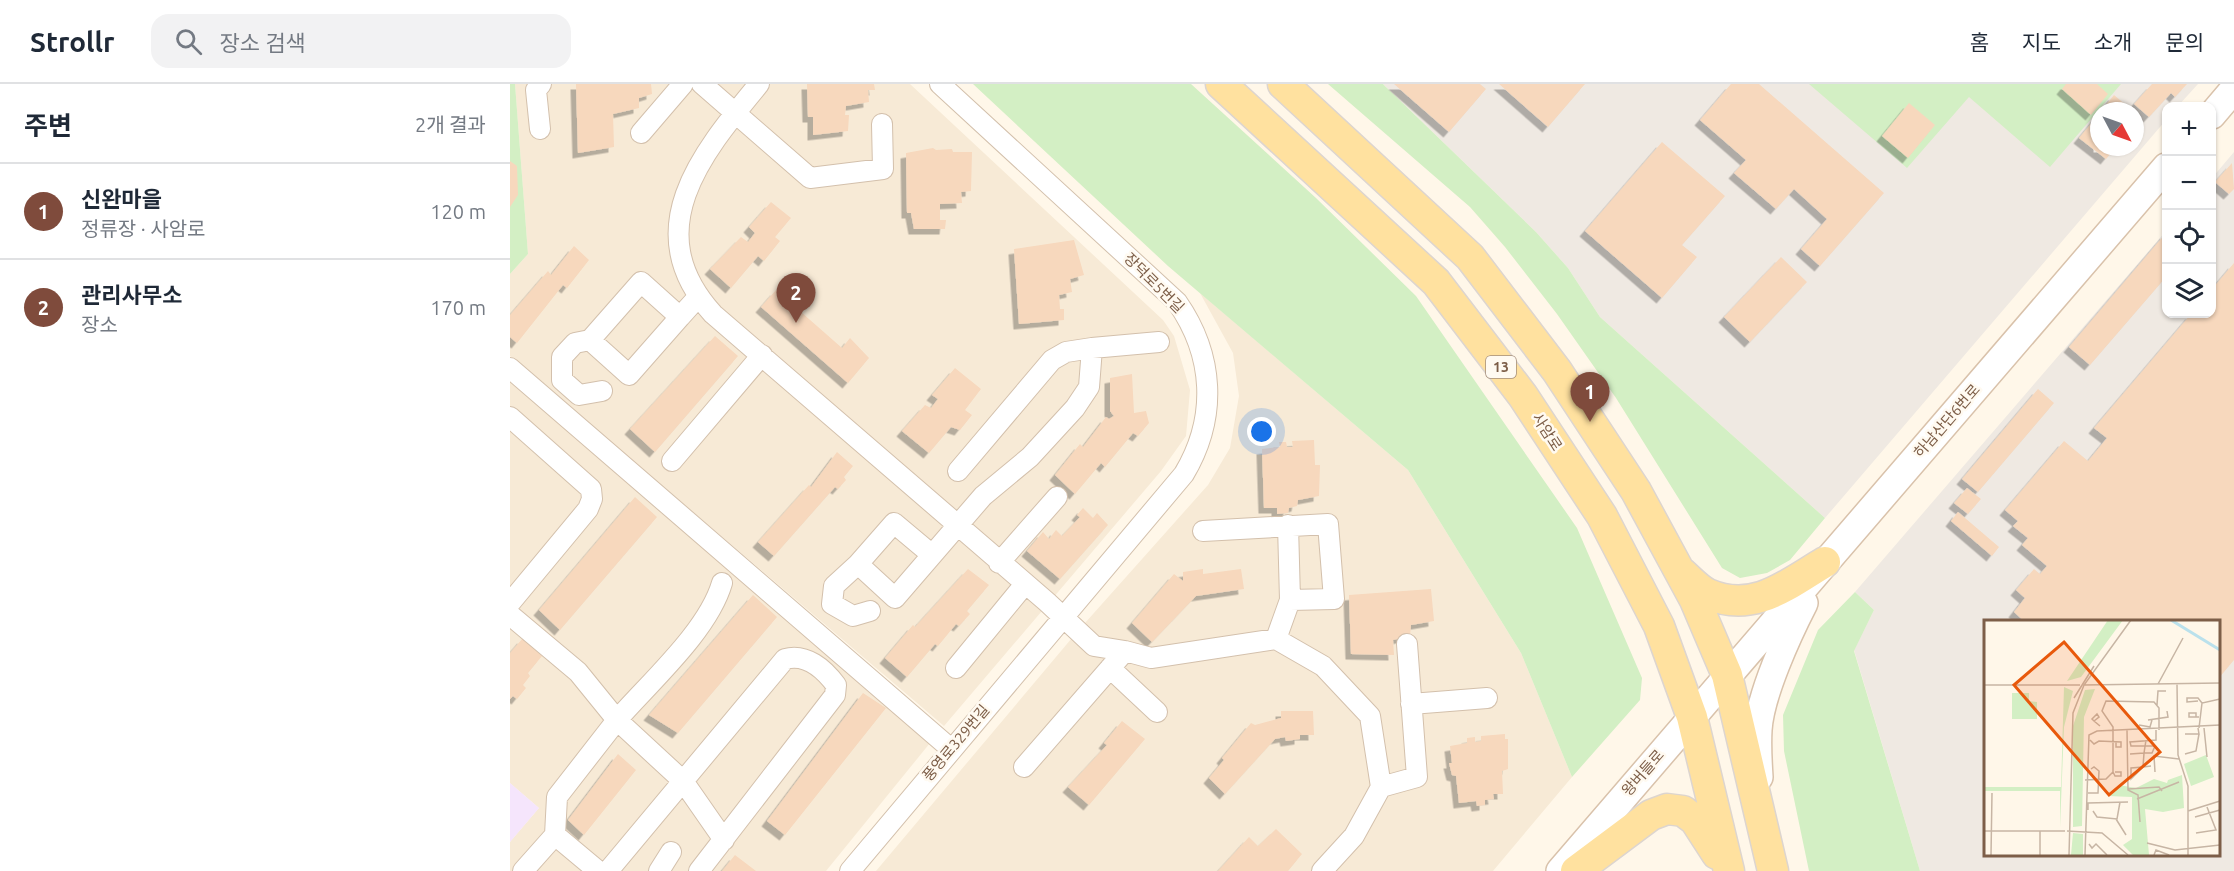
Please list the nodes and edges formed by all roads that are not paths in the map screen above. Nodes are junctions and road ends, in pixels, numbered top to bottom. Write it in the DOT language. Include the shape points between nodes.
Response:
graph roads {
  1 [pos="541,84"];
  2 [pos="683,84"];
  3 [pos="702,84"];
  4 [pos="759,84"];
  5 [pos="940,84"];
  6 [pos="1221,84"];
  7 [pos="1283,84"];
  8 [pos="2234,89"];
  9 [pos="2216,109"];
  10 [pos="735,112"];
  11 [pos="882,124"];
  12 [pos="540,129"];
  13 [pos="641,133"];
  14 [pos="2162,172"];
  15 [pos="698,297"];
  16 [pos="680,317"];
  17 [pos="590,340"];
  18 [pos="1159,342"];
  19 [pos="1092,348"];
  20 [pos="762,355"];
  21 [pos="510,368"];
  22 [pos="602,391"];
  23 [pos="510,417"];
  24 [pos="672,461"];
  25 [pos="958,471"];
  26 [pos="1057,497"];
  27 [pos="956,525"];
  28 [pos="1288,525"];
  29 [pos="1203,531"];
  30 [pos="931,554"];
  31 [pos="1826,562"];
  32 [pos="999,563"];
  33 [pos="858,564"];
  34 [pos="1680,572"];
  35 [pos="722,582"];
  36 [pos="1025,584"];
  37 [pos="1290,600"];
  38 [pos="510,603"];
  39 [pos="870,611"];
  40 [pos="510,615"];
  41 [pos="1062,616"];
  42 [pos="1276,639"];
  43 [pos="1407,644"];
  44 [pos="1125,651"];
  45 [pos="956,668"];
  46 [pos="1110,668"];
  47 [pos="1727,675"];
  48 [pos="1487,698"];
  49 [pos="1411,704"];
  50 [pos="1156,712"];
  51 [pos="1692,717"];
  52 [pos="616,720"];
  53 [pos="951,749"];
  54 [pos="1024,767"];
  55 [pos="683,781"];
  56 [pos="1382,787"];
  57 [pos="1759,812"];
  58 [pos="555,835"];
  59 [pos="724,840"];
  60 [pos="671,852"];
  61 [pos="523,871"];
  62 [pos="598,871"];
  63 [pos="608,871"];
  64 [pos="659,871"];
  65 [pos="699,871"];
  66 [pos="850,871"];
  67 [pos="1322,871"];
  68 [pos="1560,871"];
  69 [pos="1575,871"];
  70 [pos="1728,871"];
  71 [pos="1773,871"];
  1 -- 12 [label="street" via="536,90"];
  2 -- 13 [label="street"];
  3 -- 10 [label="street"];
  4 -- 10 [label="street"];
  5 -- 41 [label="street, 장덕로5번길" via="1176,302 1195,329 1206,366 1209,398 1195,455 1184,474"];
  6 -- 51 [label="main road, 사암로 / 13" via="1436,282 1523,396 1602,516 1659,627"];
  7 -- 34 [label="main road" via="1470,257 1557,371 1636,491"];
  8 -- 9 [label="street"];
  10 -- 11 [label="street" via="810,178 883,169"];
  10 -- 15 [label="street" via="699,163 683,196 679,247"];
  14 -- 31 [label="street, 하남산단6번로"];
  15 -- 16 [label="street"];
  15 -- 20 [label="street"];
  16 -- 17 [label="street" via="641,282"];
  16 -- 17 [label="street" via="629,375"];
  17 -- 22 [label="street" via="575,343 562,357 562,380 579,395"];
  18 -- 19 [label="street"];
  19 -- 25 [label="street" via="1066,352 1052,360"];
  19 -- 27 [label="street" via="1085,395 1029,458 994,484"];
  20 -- 24 [label="street"];
  20 -- 27 [label="street"];
  21 -- 53 [label="street"];
  23 -- 38 [label="street" via="591,489 592,499"];
  26 -- 32 [label="street"];
  27 -- 30 [label="street"];
  27 -- 32 [label="street"];
  28 -- 29 [label="street"];
  28 -- 37 [label="street"];
  28 -- 37 [label="street" via="1328,524 1334,599"];
  30 -- 33 [label="street" via="894,523"];
  30 -- 33 [label="street" via="895,598"];
  31 -- 34 [label="main road" via="1765,597 1744,602 1707,594"];
  31 -- 47 [label="street, 하남산단6번로"];
  31 -- 57 [label="street" via="1786,638 1764,704 1758,729"];
  32 -- 36 [label="street"];
  33 -- 39 [label="street" via="834,586 832,604 853,616"];
  34 -- 47 [label="main road"];
  35 -- 52 [label="street" via="718,598 700,626"];
  36 -- 41 [label="street"];
  36 -- 45 [label="street"];
  37 -- 42 [label="street"];
  40 -- 52 [label="street" via="578,672"];
  41 -- 44 [label="street" via="1094,646"];
  41 -- 53 [label="street, 풍영로329번길"];
  42 -- 44 [label="street" via="1151,658"];
  42 -- 56 [label="street" via="1323,666 1370,716"];
  43 -- 49 [label="street"];
  44 -- 46 [label="street"];
  46 -- 50 [label="street"];
  46 -- 54 [label="street"];
  47 -- 51 [label="street, 왕버들로"];
  47 -- 57 [label="main road"];
  48 -- 49 [label="street"];
  49 -- 56 [label="street" via="1417,777"];
  51 -- 68 [label="street, 왕버들로"];
  51 -- 70 [label="main road, 사암로 / 13"];
  52 -- 55 [label="street"];
  52 -- 58 [label="street" via="557,797"];
  53 -- 66 [label="street, 풍영로329번길"];
  55 -- 59 [label="street"];
  55 -- 59 [label="street" via="785,659 800,656 808,660 836,685 827,707"];
  55 -- 63 [label="street"];
  56 -- 67 [label="street" via="1354,836"];
  57 -- 71 [label="main road"];
  58 -- 61 [label="street"];
  58 -- 62 [label="street"];
  59 -- 65 [label="street"];
  60 -- 64 [label="street"];
  69 -- 70 [label="main road" via="1651,815 1667,808 1683,811 1695,820"];
}
